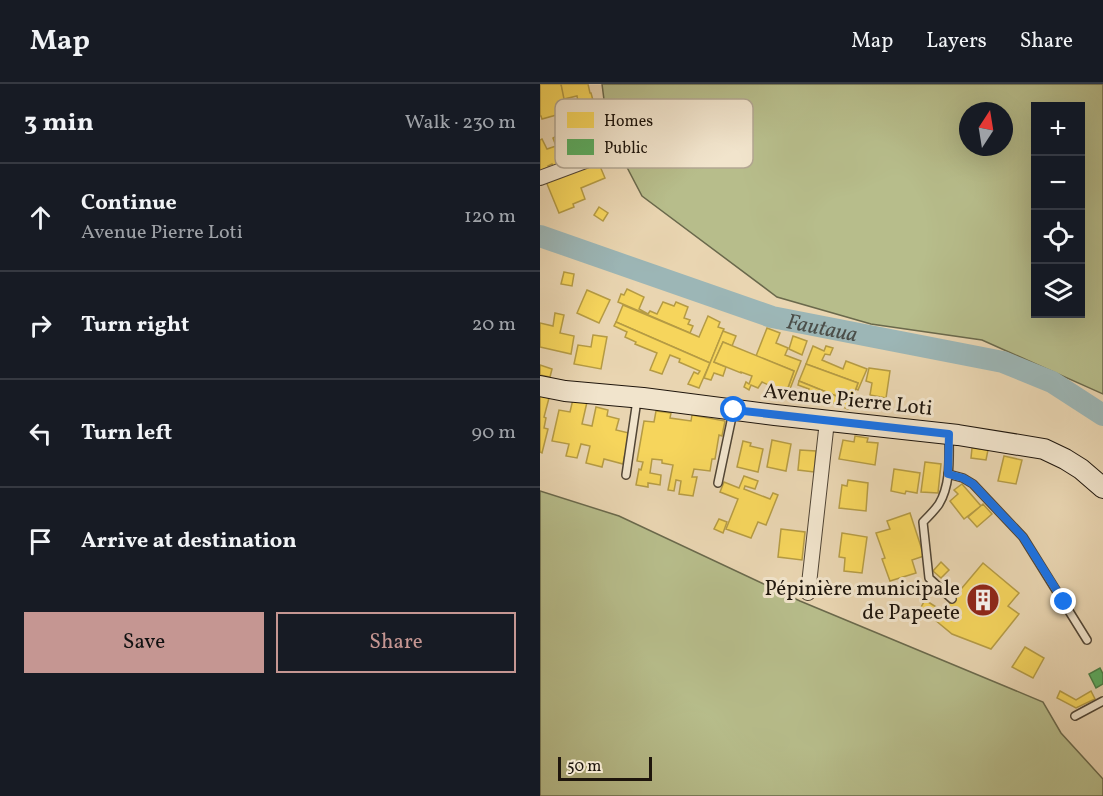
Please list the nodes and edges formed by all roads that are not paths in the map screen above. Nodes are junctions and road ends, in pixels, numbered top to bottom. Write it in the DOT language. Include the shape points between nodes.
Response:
graph roads {
  1 [pos="567,168"];
  2 [pos="540,178"];
  3 [pos="540,386"];
  4 [pos="638,398"];
  5 [pos="734,410"];
  6 [pos="826,421"];
  7 [pos="949,434"];
  8 [pos="948,474"];
  9 [pos="626,475"];
  10 [pos="718,483"];
  11 [pos="1103,488"];
  12 [pos="808,593"];
  13 [pos="952,599"];
  14 [pos="1087,640"];
  15 [pos="1103,701"];
  16 [pos="1075,716"];
  1 -- 2 [label="street"];
  3 -- 4 [label="main road, Avenue Pierre Loti"];
  4 -- 5 [label="main road, Avenue Pierre Loti"];
  4 -- 9 [label="lane"];
  5 -- 6 [label="main road, Avenue Pierre Loti"];
  5 -- 10 [label="lane"];
  6 -- 7 [label="main road, Avenue Pierre Loti"];
  6 -- 12 [label="street"];
  7 -- 8 [label="lane"];
  7 -- 11 [label="main road, Avenue Pierre Loti" via="1044,449 1081,469"];
  8 -- 13 [label="lane" via="940,503 923,522 929,578"];
  8 -- 14 [label="lane" via="973,484 1023,537"];
  15 -- 16 [label="lane"];
}
